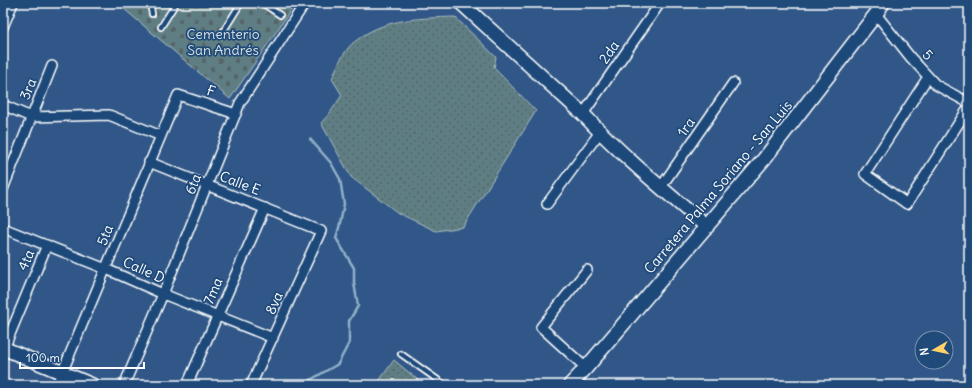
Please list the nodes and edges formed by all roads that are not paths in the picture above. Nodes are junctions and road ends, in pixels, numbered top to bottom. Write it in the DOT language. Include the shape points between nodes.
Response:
graph roads {
  1 [pos="13,3"];
  2 [pos="150,3"];
  3 [pos="176,3"];
  4 [pos="242,3"];
  5 [pos="262,3"];
  6 [pos="305,3"];
  7 [pos="461,3"];
  8 [pos="657,4"];
  9 [pos="879,9"];
  10 [pos="152,14"];
  11 [pos="280,15"];
  12 [pos="3,27"];
  13 [pos="161,27"];
  14 [pos="221,35"];
  15 [pos="52,66"];
  16 [pos="928,77"];
  17 [pos="733,83"];
  18 [pos="178,95"];
  19 [pos="969,103"];
  20 [pos="3,105"];
  21 [pos="969,107"];
  22 [pos="236,114"];
  23 [pos="583,114"];
  24 [pos="31,117"];
  25 [pos="600,132"];
  26 [pos="161,136"];
  27 [pos="149,162"];
  28 [pos="207,186"];
  29 [pos="661,187"];
  30 [pos="3,189"];
  31 [pos="547,204"];
  32 [pos="264,208"];
  33 [pos="707,227"];
  34 [pos="3,228"];
  35 [pos="321,231"];
  36 [pos="47,245"];
  37 [pos="106,269"];
  38 [pos="587,270"];
  39 [pos="163,294"];
  40 [pos="218,316"];
  41 [pos="273,338"];
  42 [pos="3,350"];
  43 [pos="401,354"];
  44 [pos="586,368"];
  45 [pos="62,373"];
  46 [pos="57,385"];
  47 [pos="92,385"];
  48 [pos="124,385"];
  49 [pos="187,385"];
  50 [pos="251,385"];
  51 [pos="445,385"];
  52 [pos="570,385"];
  1 -- 12 [label="street"];
  2 -- 10 [label="lane"];
  3 -- 13 [label="lane"];
  4 -- 14 [label="lane"];
  5 -- 11 [label="lane"];
  6 -- 22 [label="street, 6ta" via="240,103"];
  7 -- 23 [label="main road"];
  8 -- 23 [label="street, 2da"];
  9 -- 16 [label="street, 5" via="910,58"];
  9 -- 33 [label="main road, Carretera Palma Soriano - San Luis" via="764,159"];
  15 -- 24 [label="street, 3ra"];
  16 -- 19 [label="street, 5" via="936,85"];
  16 -- 21 [label="street" via="865,174 907,204"];
  17 -- 29 [label="street, 1ra"];
  18 -- 22 [label="street, F"];
  18 -- 26 [label="street, 5ta"];
  20 -- 24 [label="street"];
  22 -- 28 [label="street, 6ta"];
  23 -- 25 [label="main road"];
  24 -- 26 [label="street" via="109,115"];
  24 -- 30 [label="street, 3ra"];
  25 -- 29 [label="main road"];
  25 -- 31 [label="street"];
  26 -- 27 [label="street, 5ta"];
  27 -- 28 [label="street, Calle E"];
  27 -- 37 [label="street, 5ta"];
  28 -- 32 [label="street, Calle E"];
  28 -- 39 [label="street, 6ta"];
  29 -- 33 [label="main road"];
  32 -- 35 [label="street, Calle E"];
  32 -- 40 [label="street, 7ma"];
  33 -- 44 [label="main road, Carretera Palma Soriano - San Luis"];
  34 -- 36 [label="street, Calle D"];
  35 -- 41 [label="street, 8va"];
  36 -- 37 [label="street, Calle D"];
  36 -- 42 [label="street, 4ta"];
  37 -- 39 [label="street, Calle D"];
  37 -- 45 [label="street, 5ta"];
  38 -- 44 [label="street" via="541,327"];
  39 -- 40 [label="street, Calle D"];
  39 -- 48 [label="street, 6ta"];
  40 -- 41 [label="street, Calle D"];
  40 -- 49 [label="street, 7ma"];
  41 -- 50 [label="street, 8va"];
  42 -- 45 [label="main road"];
  43 -- 51 [label="lane"];
  44 -- 52 [label="main road, Carretera Palma Soriano - San Luis"];
  45 -- 46 [label="street, 5ta"];
  45 -- 47 [label="main road"];
}
